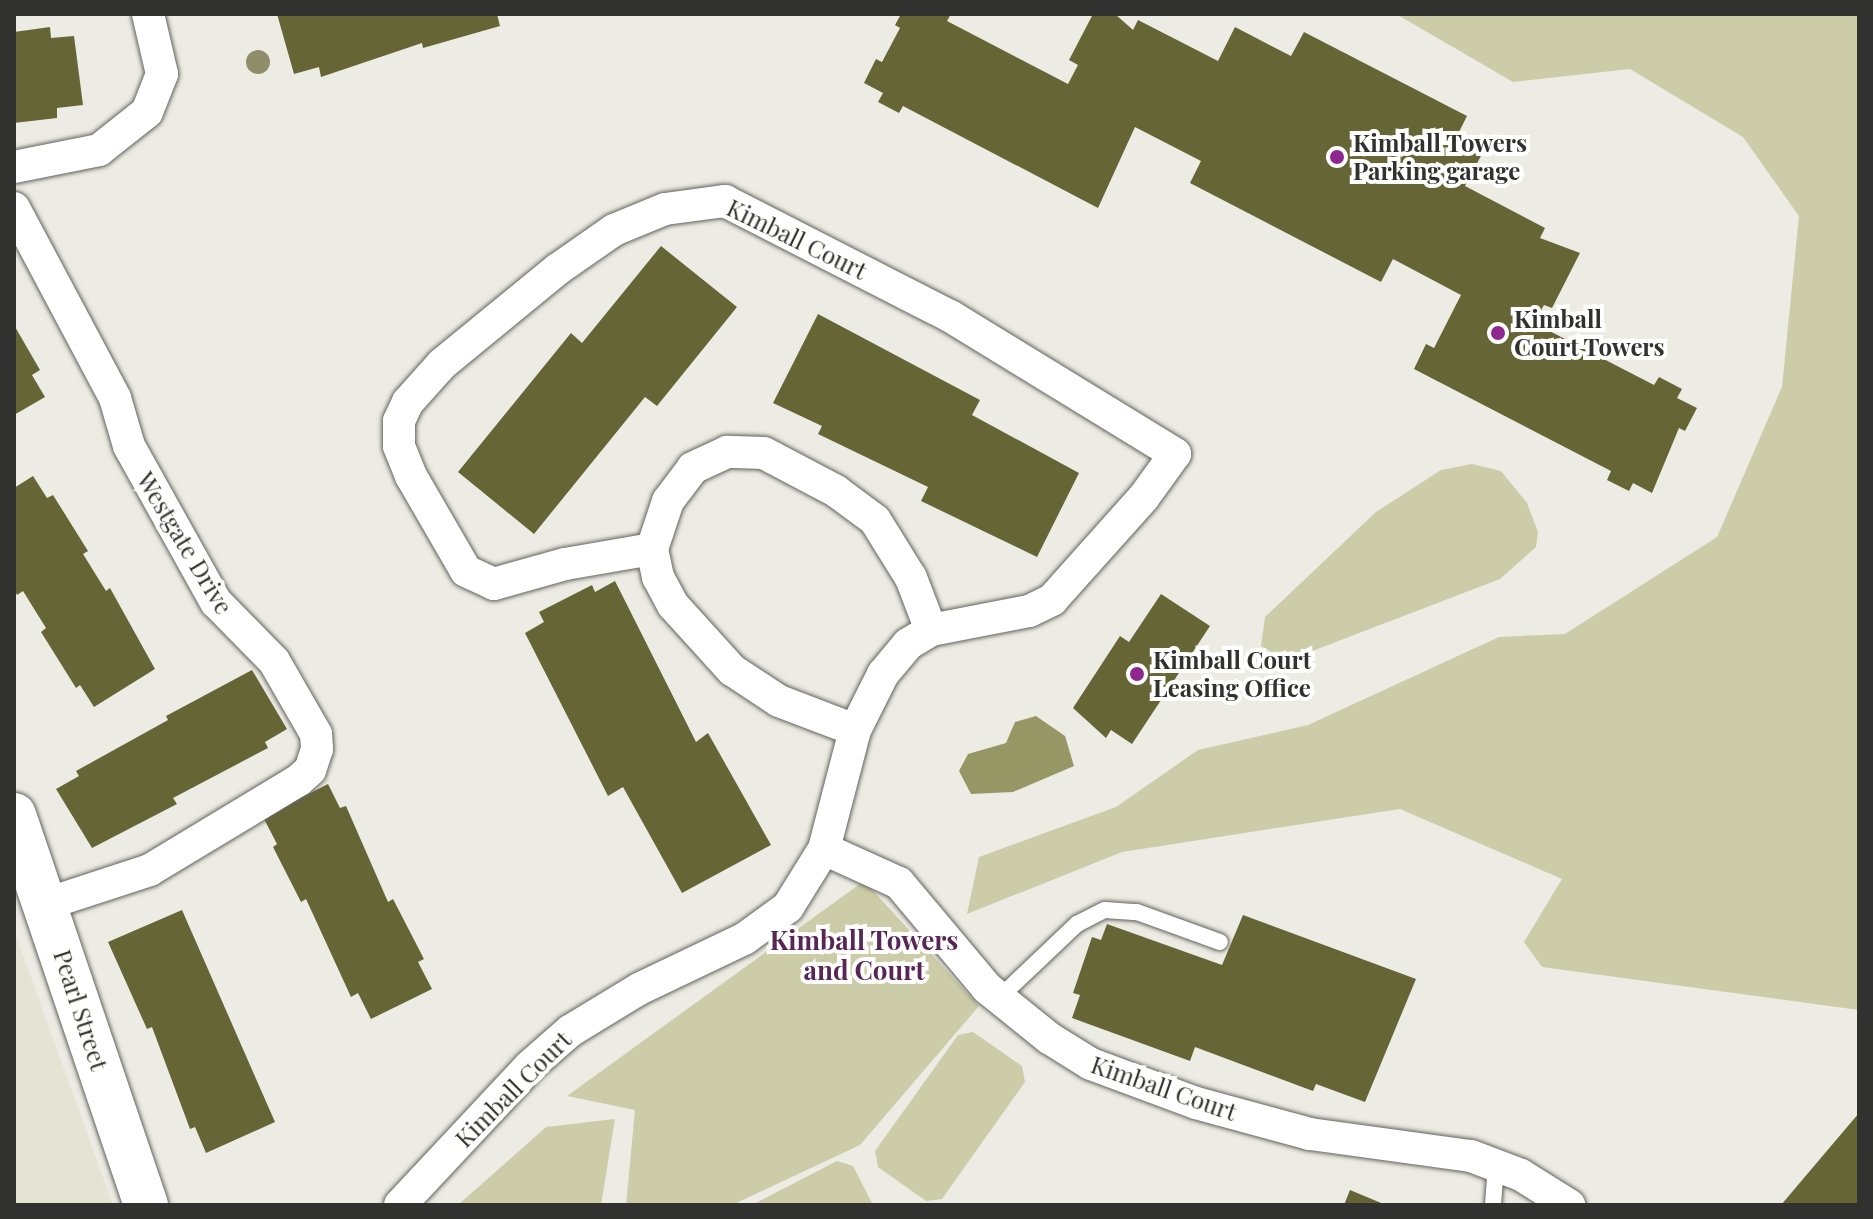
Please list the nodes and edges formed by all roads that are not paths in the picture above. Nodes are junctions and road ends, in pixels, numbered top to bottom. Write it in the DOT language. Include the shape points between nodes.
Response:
graph roads {
  1 [pos="148,14"];
  2 [pos="14,167"];
  3 [pos="14,208"];
  4 [pos="652,549"];
  5 [pos="931,630"];
  6 [pos="855,730"];
  7 [pos="14,815"];
  8 [pos="824,849"];
  9 [pos="46,904"];
  10 [pos="1220,942"];
  11 [pos="999,998"];
  12 [pos="1496,1164"];
  13 [pos="146,1205"];
  14 [pos="400,1205"];
  15 [pos="1493,1205"];
  16 [pos="1569,1205"];
  1 -- 2 [label="street" via="162,74 147,112 99,150"];
  3 -- 9 [label="street, Westgate Drive" via="115,398 129,446 178,534 225,615 274,661 316,734 317,749 314,763 299,780 150,870"];
  4 -- 5 [label="street" via="668,501 693,468 727,452 764,453 836,491 875,520 904,565"];
  4 -- 5 [label="street, Kimball Court" via="565,564 501,583 477,580 466,571 411,476 399,446 399,421 408,402 442,364 584,250 639,217 725,201 964,324 1175,454 1147,494 1052,600 1029,611"];
  4 -- 6 [label="street" via="655,569 673,605 732,670 779,701"];
  5 -- 6 [label="street, Kimball Court" via="908,644 883,674"];
  6 -- 8 [label="street, Kimball Court"];
  7 -- 9 [label="street, Pearl Street"];
  8 -- 11 [label="street, Kimball Court" via="902,886"];
  8 -- 14 [label="street, Kimball Court" via="801,892 765,927 639,989 549,1047"];
  9 -- 13 [label="street, Pearl Street"];
  10 -- 11 [label="lane" via="1127,909 1105,910 1077,924"];
  11 -- 12 [label="street, Kimball Court" via="1080,1059 1196,1103 1333,1139 1432,1149"];
  12 -- 15 [label="lane"];
  12 -- 16 [label="street, Kimball Court"];
}
